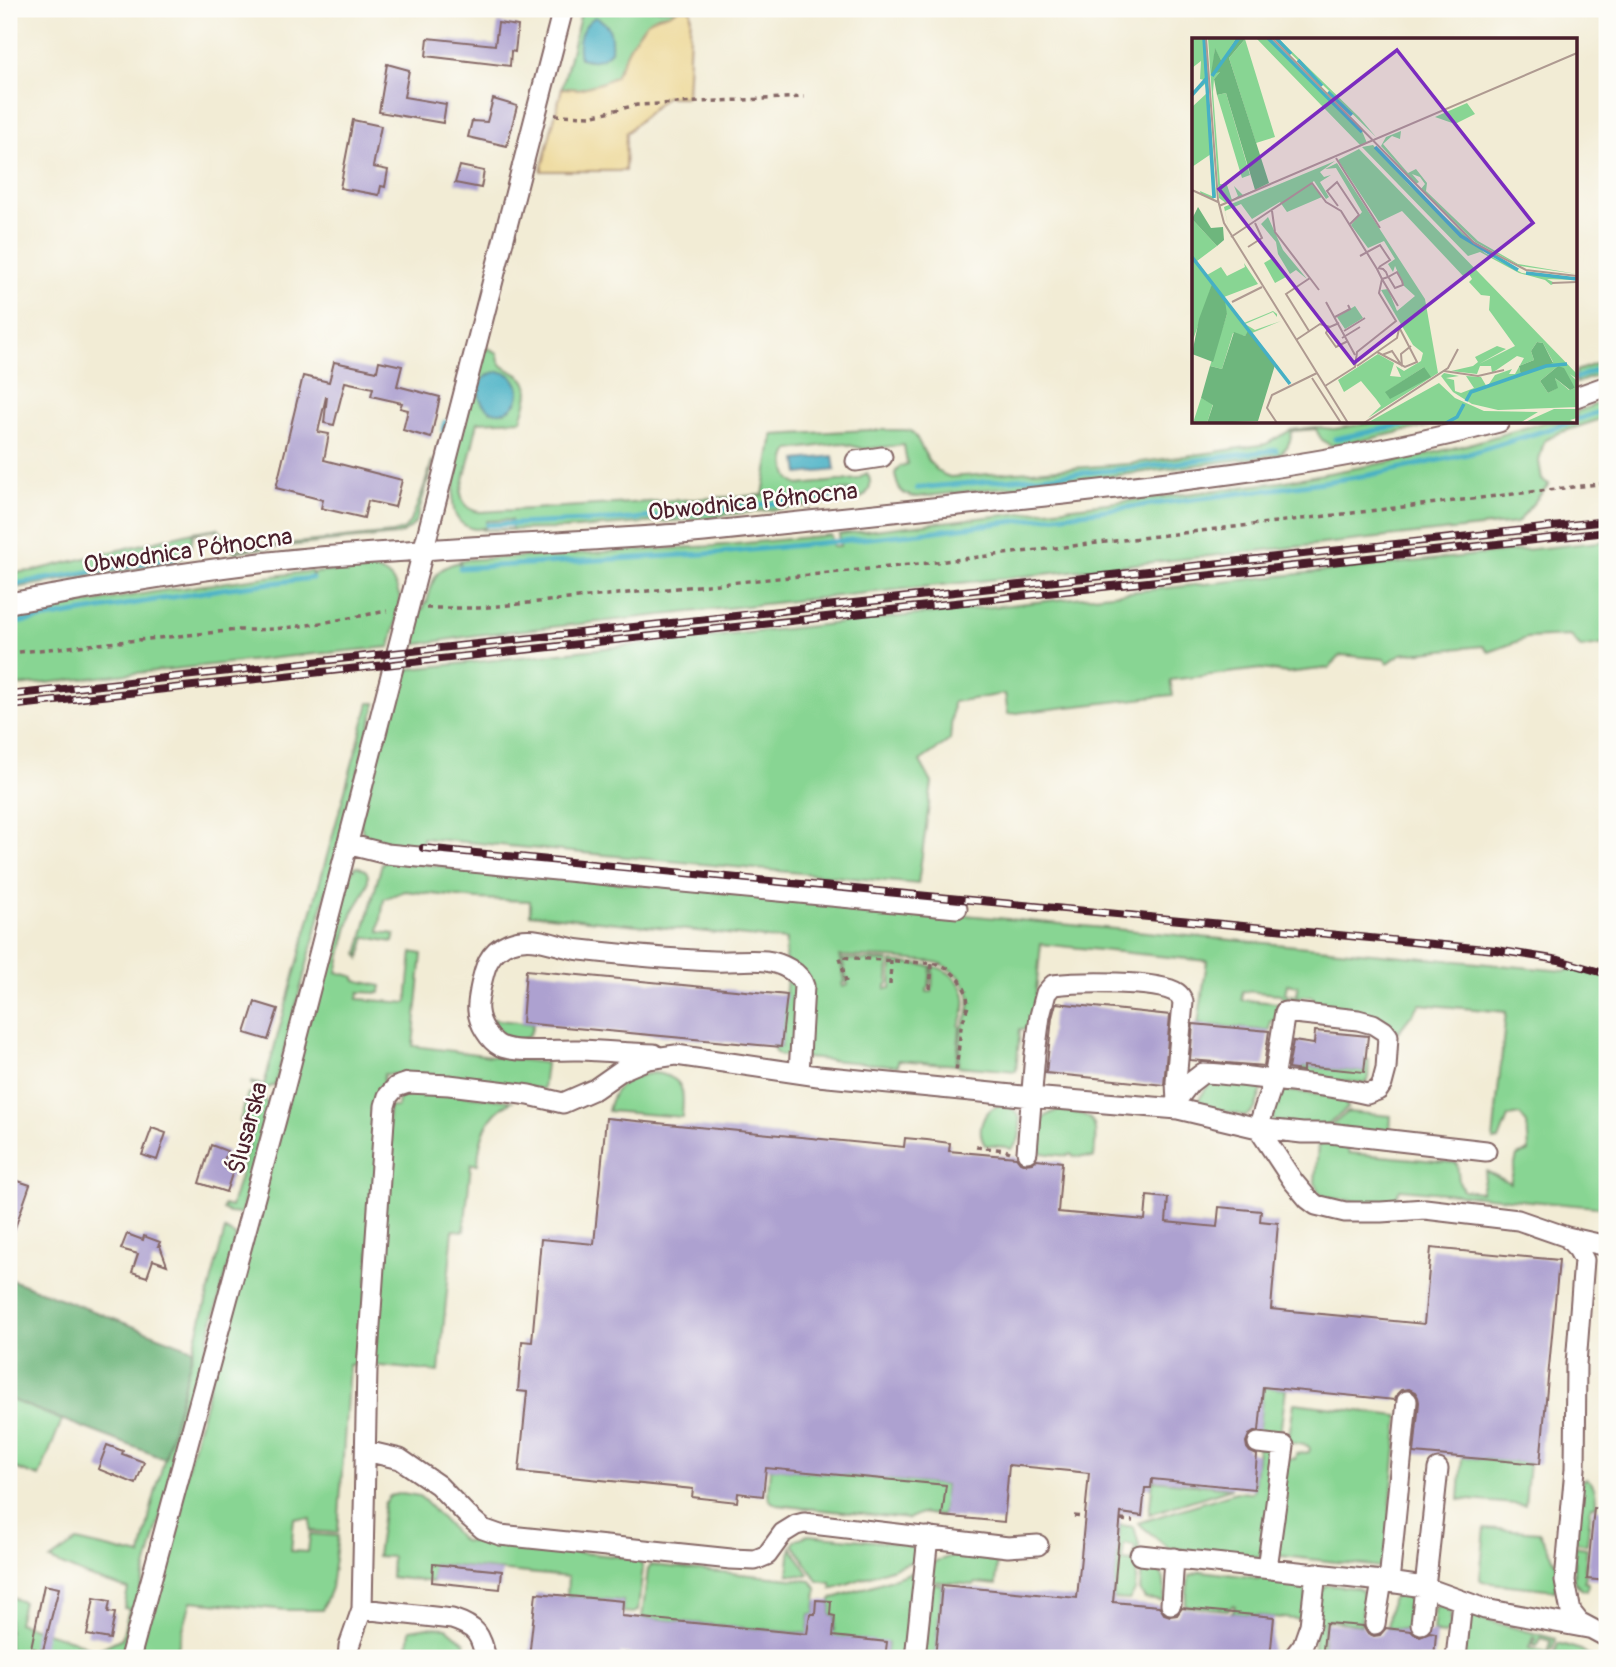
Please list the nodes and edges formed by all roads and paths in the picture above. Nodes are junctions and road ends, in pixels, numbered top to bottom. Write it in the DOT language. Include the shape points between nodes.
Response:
graph roads {
  1 [pos="563,9"];
  2 [pos="804,97"];
  3 [pos="537,108"];
  4 [pos="1607,386"];
  5 [pos="1578,396"];
  6 [pos="1491,424"];
  7 [pos="882,457"];
  8 [pos="856,460"];
  9 [pos="1607,483"];
  10 [pos="424,550"];
  11 [pos="9,603"];
  12 [pos="409,608"];
  13 [pos="9,653"];
  14 [pos="347,844"];
  15 [pos="957,908"];
  16 [pos="891,960"];
  17 [pos="932,964"];
  18 [pos="846,982"];
  19 [pos="890,985"];
  20 [pos="930,989"];
  21 [pos="676,1055"];
  22 [pos="799,1073"];
  23 [pos="1274,1079"];
  24 [pos="954,1090"];
  25 [pos="1032,1097"];
  26 [pos="1177,1105"];
  27 [pos="1258,1128"];
  28 [pos="1486,1151"];
  29 [pos="1027,1152"];
  30 [pos="1567,1237"];
  31 [pos="1607,1246"];
  32 [pos="1407,1401"];
  33 [pos="1258,1443"];
  34 [pos="366,1451"];
  35 [pos="1438,1469"];
  36 [pos="1074,1516"];
  37 [pos="1085,1517"];
  38 [pos="1121,1520"];
  39 [pos="1133,1521"];
  40 [pos="928,1537"];
  41 [pos="1038,1545"];
  42 [pos="1140,1555"];
  43 [pos="1174,1558"];
  44 [pos="1267,1568"];
  45 [pos="1316,1573"];
  46 [pos="1386,1581"];
  47 [pos="1424,1587"];
  48 [pos="1462,1602"];
  49 [pos="1171,1604"];
  50 [pos="362,1609"];
  51 [pos="1374,1624"];
  52 [pos="1421,1624"];
  53 [pos="1589,1628"];
  54 [pos="1607,1637"];
  55 [pos="1297,1656"];
  56 [pos="130,1658"];
  57 [pos="348,1658"];
  58 [pos="486,1658"];
  59 [pos="915,1658"];
  60 [pos="1456,1658"];
  1 -- 3 [label="street, Ślusarska"];
  2 -- 3 [label="path" via="637,105 590,116 554,115"];
  3 -- 10 [label="street, Ślusarska"];
  4 -- 5 [label="street"];
  6 -- 10 [label="street, Obwodnica Północna" via="1363,453 1192,480 704,532"];
  7 -- 8 [label="street"];
  9 -- 12 [label="path" via="836,573 479,608"];
  10 -- 11 [label="street, Obwodnica Północna" via="247,565"];
  10 -- 12 [label="street, Ślusarska"];
  12 -- 13 [label="path" via="311,625"];
  12 -- 14 [label="street, Ślusarska"];
  14 -- 15 [label="street" via="387,854"];
  14 -- 56 [label="street, Ślusarska"];
  16 -- 17 [label="path"];
  16 -- 18 [label="path" via="840,957"];
  16 -- 19 [label="path"];
  17 -- 20 [label="path"];
  17 -- 24 [label="path" via="953,973 967,994"];
  21 -- 22 [label="street"];
  21 -- 22 [label="street" via="498,1045 477,1010 485,967 493,952 527,939 625,955 767,961 783,966 804,986"];
  21 -- 34 [label="street" via="640,1062 563,1103 449,1085 408,1083 392,1091 385,1106 379,1188"];
  22 -- 24 [label="street"];
  23 -- 23 [label="street" via="1285,1012 1358,1020 1373,1024 1388,1036 1386,1069 1378,1090 1372,1093"];
  23 -- 26 [label="street" via="1203,1073 1190,1083"];
  23 -- 27 [label="street"];
  24 -- 25 [label="street"];
  25 -- 26 [label="street"];
  25 -- 26 [label="street" via="1046,993 1053,985 1097,982 1151,986 1180,995"];
  25 -- 29 [label="street"];
  26 -- 27 [label="street"];
  27 -- 28 [label="street"];
  27 -- 30 [label="street" via="1308,1199 1324,1208 1345,1212 1425,1209 1518,1220"];
  30 -- 31 [label="street"];
  30 -- 53 [label="street" via="1584,1260 1565,1581 1571,1612"];
  32 -- 46 [label="street"];
  33 -- 44 [label="street" via="1284,1446"];
  34 -- 40 [label="street" via="400,1459 438,1485 483,1529 500,1535 755,1560 767,1555 783,1533 804,1523"];
  34 -- 50 [label="street"];
  35 -- 47 [label="street"];
  36 -- 37 [label="path"];
  38 -- 39 [label="path"];
  40 -- 41 [label="street" via="1009,1547"];
  40 -- 59 [label="street"];
  42 -- 43 [label="street"];
  43 -- 44 [label="street"];
  43 -- 49 [label="street"];
  44 -- 45 [label="street"];
  45 -- 46 [label="street"];
  45 -- 55 [label="street" via="1310,1625"];
  46 -- 47 [label="street"];
  46 -- 51 [label="street"];
  47 -- 48 [label="street"];
  47 -- 52 [label="street"];
  48 -- 53 [label="street"];
  48 -- 60 [label="street"];
  50 -- 57 [label="street"];
  50 -- 58 [label="street" via="465,1623 480,1636"];
  53 -- 54 [label="street"];
}
